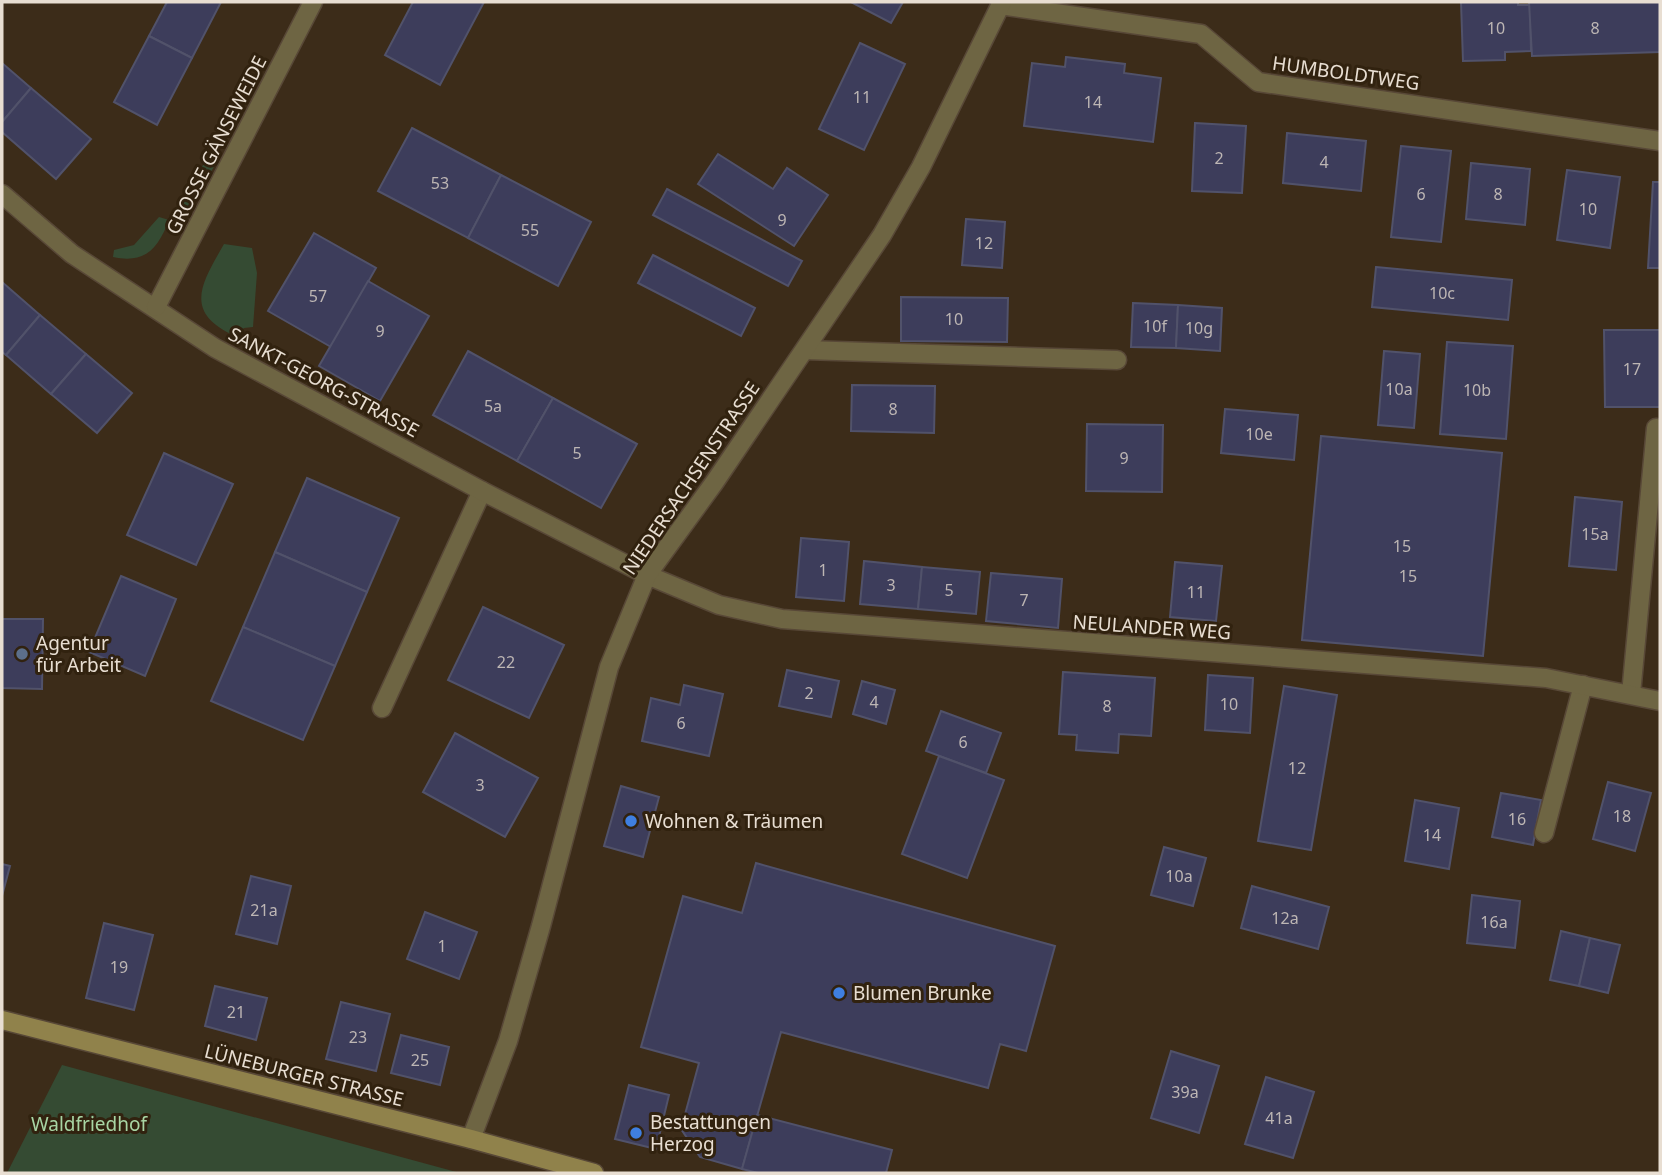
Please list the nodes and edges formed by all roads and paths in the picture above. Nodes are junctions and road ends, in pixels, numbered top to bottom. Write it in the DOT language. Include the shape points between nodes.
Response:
graph roads {
  1 [pos="313,2"];
  2 [pos="1001,4"];
  3 [pos="1660,141"];
  4 [pos="2,194"];
  5 [pos="156,307"];
  6 [pos="804,350"];
  7 [pos="1117,360"];
  8 [pos="1656,428"];
  9 [pos="482,491"];
  10 [pos="647,575"];
  11 [pos="1583,685"];
  12 [pos="1631,694"];
  13 [pos="1660,701"];
  14 [pos="382,708"];
  15 [pos="1544,833"];
  16 [pos="2,1020"];
  17 [pos="471,1139"];
  18 [pos="594,1173"];
  1 -- 5 [label="street, GROSSE GÄNSEWEIDE"];
  2 -- 3 [label="street, HUMBOLDTWEG" via="1201,34 1258,82"];
  2 -- 6 [label="street, NIEDERSACHSENSTRASSE" via="883,235"];
  4 -- 5 [label="street, SANKT-GEORG-STRASSE" via="72,254"];
  5 -- 9 [label="street, SANKT-GEORG-STRASSE" via="215,348"];
  6 -- 7 [label="street"];
  6 -- 10 [label="street, NIEDERSACHSENSTRASSE"];
  8 -- 12 [label="street"];
  9 -- 10 [label="street, SANKT-GEORG-STRASSE"];
  9 -- 14 [label="street"];
  10 -- 11 [label="street, NEULANDER WEG" via="719,605 782,619 1546,678"];
  10 -- 17 [label="street, NIEDERSACHSENSTRASSE" via="609,667 508,1041"];
  11 -- 12 [label="street, NEULANDER WEG"];
  11 -- 15 [label="street"];
  12 -- 13 [label="street, NEULANDER WEG"];
  16 -- 17 [label="main road, LÜNEBURGER STRASSE"];
  17 -- 18 [label="main road, LÜNEBURGER STRASSE"];
}
